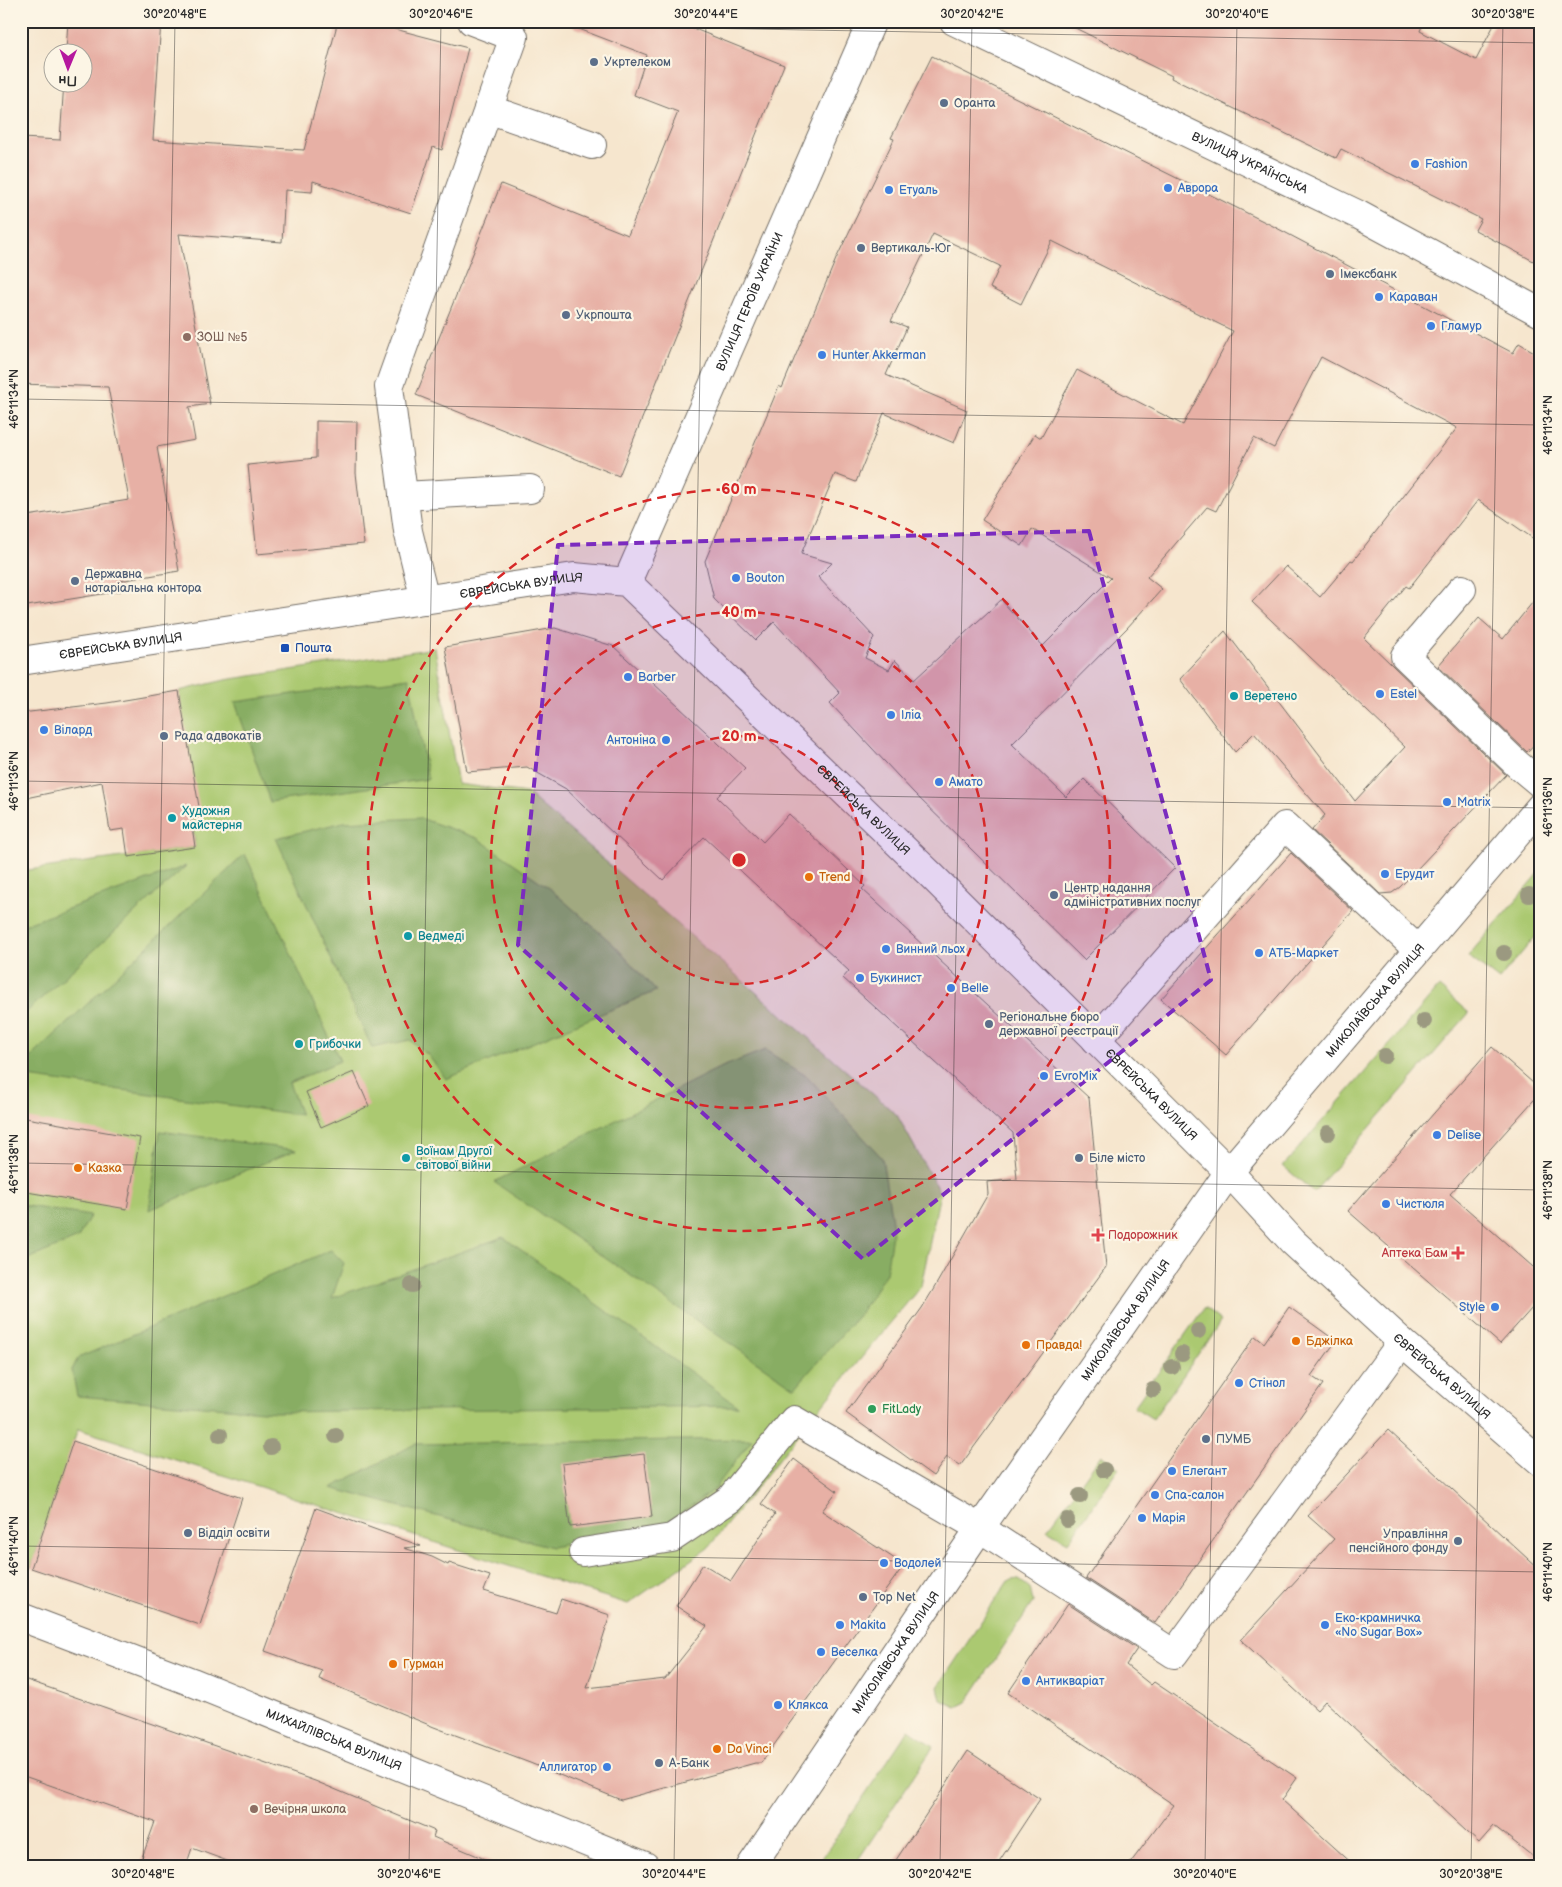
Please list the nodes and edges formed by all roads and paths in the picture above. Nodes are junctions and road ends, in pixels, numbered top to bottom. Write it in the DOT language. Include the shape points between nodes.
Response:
graph roads {
  1 [pos="472,21"];
  2 [pos="872,21"];
  3 [pos="954,21"];
  4 [pos="488,109"];
  5 [pos="592,145"];
  6 [pos="1541,313"];
  7 [pos="530,489"];
  8 [pos="403,496"];
  9 [pos="627,582"];
  10 [pos="1462,589"];
  11 [pos="425,600"];
  12 [pos="21,662"];
  13 [pos="1541,784"];
  14 [pos="1541,806"];
  15 [pos="1418,950"];
  16 [pos="1096,1040"];
  17 [pos="1229,1172"];
  18 [pos="1402,1342"];
  19 [pos="1541,1462"];
  20 [pos="980,1528"];
  21 [pos="583,1552"];
  22 [pos="21,1617"];
  23 [pos="645,1866"];
  24 [pos="751,1866"];
  1 -- 4 [label="street" via="514,37"];
  2 -- 9 [label="street, ВУЛИЦЯ ГЕРОЇВ УКРАЇНИ"];
  3 -- 6 [label="street, ВУЛИЦЯ УКРАЇНСЬКА" via="1359,215"];
  4 -- 5 [label="street"];
  4 -- 8 [label="street" via="390,387"];
  7 -- 8 [label="street"];
  8 -- 11 [label="street"];
  9 -- 11 [label="street, ЄВРЕЙСЬКА ВУЛИЦЯ" via="574,577"];
  9 -- 16 [label="street, ЄВРЕЙСЬКА ВУЛИЦЯ"];
  10 -- 13 [label="street" via="1405,656"];
  11 -- 12 [label="street, ЄВРЕЙСЬКА ВУЛИЦЯ"];
  14 -- 15 [label="street, МИКОЛАЇВСЬКА ВУЛИЦЯ"];
  15 -- 16 [label="street" via="1285,826"];
  15 -- 17 [label="street, МИКОЛАЇВСЬКА ВУЛИЦЯ"];
  16 -- 17 [label="street, ЄВРЕЙСЬКА ВУЛИЦЯ"];
  17 -- 18 [label="street, ЄВРЕЙСЬКА ВУЛИЦЯ" via="1293,1242"];
  17 -- 20 [label="street, МИКОЛАЇВСЬКА ВУЛИЦЯ"];
  18 -- 19 [label="street, ЄВРЕЙСЬКА ВУЛИЦЯ"];
  18 -- 20 [label="street" via="1174,1654"];
  20 -- 21 [label="street" via="794,1420 730,1499 672,1538"];
  20 -- 24 [label="street, МИКОЛАЇВСЬКА ВУЛИЦЯ"];
  22 -- 23 [label="street, МИХАЙЛІВСЬКА ВУЛИЦЯ" via="192,1682"];
}
